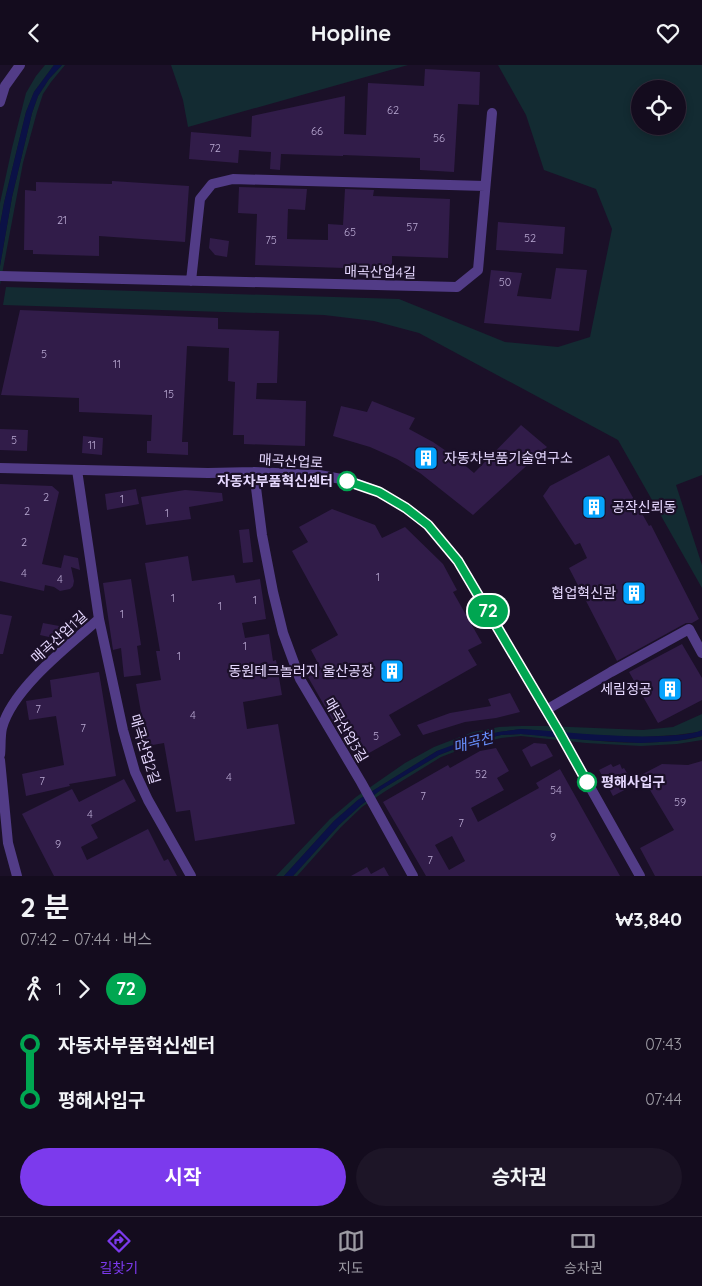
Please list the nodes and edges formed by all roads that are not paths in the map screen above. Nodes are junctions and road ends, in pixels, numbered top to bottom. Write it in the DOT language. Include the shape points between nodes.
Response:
graph roads {
  1 [pos="20,65"];
  2 [pos="0,102"];
  3 [pos="492,113"];
  4 [pos="485,186"];
  5 [pos="3,276"];
  6 [pos="191,281"];
  7 [pos="0,467"];
  8 [pos="77,470"];
  9 [pos="254,472"];
  10 [pos="99,619"];
  11 [pos="702,653"];
  12 [pos="546,710"];
  13 [pos="0,755"];
  14 [pos="0,760"];
  15 [pos="17,876"];
  16 [pos="191,876"];
  17 [pos="413,876"];
  18 [pos="640,876"];
  1 -- 2 [label="street" via="5,87"];
  3 -- 4 [label="street, 매곡산업4길"];
  4 -- 6 [label="street" via="233,179 212,184 200,199"];
  4 -- 6 [label="street, 매곡산업4길" via="478,270 457,287"];
  5 -- 6 [label="street, 매곡산업4길"];
  7 -- 8 [label="street, 매곡산업로"];
  8 -- 9 [label="street, 매곡산업로"];
  8 -- 10 [label="street, 매곡산업1길"];
  9 -- 12 [label="street, 매곡산업로" via="319,475 347,480 379,492 428,525 458,561"];
  9 -- 17 [label="street, 매곡산업3길" via="277,610 300,679"];
  10 -- 13 [label="street, 매곡산업1길" via="19,694 2,729"];
  10 -- 16 [label="street, 매곡산업2길" via="135,772"];
  11 -- 12 [label="street" via="689,629"];
  12 -- 18 [label="street, 매곡산업로"];
  14 -- 15 [label="street" via="8,843"];
}
